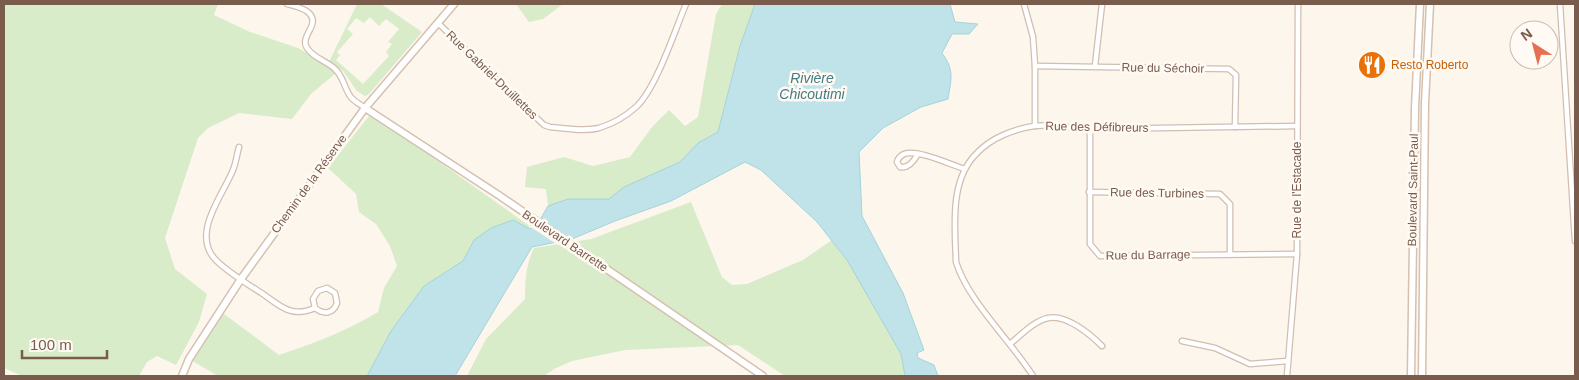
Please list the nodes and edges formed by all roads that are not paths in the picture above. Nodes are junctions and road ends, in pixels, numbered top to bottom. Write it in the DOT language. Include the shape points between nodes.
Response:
graph roads {
  1 [pos="287,4"];
  2 [pos="454,4"];
  3 [pos="686,4"];
  4 [pos="1024,4"];
  5 [pos="1102,4"];
  6 [pos="1298,4"];
  7 [pos="1420,4"];
  8 [pos="1430,4"];
  9 [pos="1560,4"];
  10 [pos="438,23"];
  11 [pos="1035,66"];
  12 [pos="1095,66"];
  13 [pos="365,108"];
  14 [pos="1035,126"];
  15 [pos="1235,126"];
  16 [pos="1297,126"];
  17 [pos="1090,129"];
  18 [pos="1569,144"];
  19 [pos="1575,144"];
  20 [pos="238,147"];
  21 [pos="918,154"];
  22 [pos="966,169"];
  23 [pos="1089,192"];
  24 [pos="1575,241"];
  25 [pos="1230,254"];
  26 [pos="1297,254"];
  27 [pos="241,279"];
  28 [pos="315,308"];
  29 [pos="1182,341"];
  30 [pos="1010,344"];
  31 [pos="1102,346"];
  32 [pos="1287,362"];
  33 [pos="182,376"];
  34 [pos="763,376"];
  35 [pos="1034,376"];
  36 [pos="1287,376"];
  37 [pos="1411,376"];
  38 [pos="1422,376"];
  1 -- 13 [label="street" via="308,12 313,18 306,46 336,69 350,97"];
  2 -- 10 [label="street, Chemin de la Réserve"];
  3 -- 10 [label="street, Rue Gabriel-Druillettes" via="664,58 641,101 624,116 593,129 544,125"];
  4 -- 11 [label="street" via="1033,37"];
  5 -- 12 [label="street"];
  6 -- 16 [label="street, Rue de l'Estacade"];
  7 -- 37 [label="street, Boulevard Saint-Paul" via="1414,108"];
  8 -- 38 [label="street, Boulevard Saint-Paul"];
  9 -- 18 [label="street"];
  10 -- 13 [label="street, Chemin de la Réserve"];
  11 -- 12 [label="street, Rue du Séchoir"];
  11 -- 14 [label="street"];
  12 -- 15 [label="street, Rue du Séchoir" via="1229,69 1236,75"];
  13 -- 27 [label="street, Chemin de la Réserve"];
  13 -- 34 [label="street, Boulevard Barrette"];
  14 -- 17 [label="street, Rue des Défibreurs"];
  14 -- 22 [label="street, Rue des Défibreurs" via="989,142 975,154"];
  15 -- 16 [label="street, Rue des Défibreurs"];
  15 -- 17 [label="street, Rue des Défibreurs"];
  16 -- 26 [label="street, Rue de l'Estacade"];
  17 -- 23 [label="street, Rue du Barrage"];
  18 -- 19 [label="street"];
  18 -- 24 [label="street"];
  20 -- 27 [label="street" via="234,168 207,225 205,237 214,258"];
  21 -- 21 [label="street" via="903,168 896,162 903,154"];
  21 -- 22 [label="street"];
  22 -- 30 [label="street, Rue des Défibreurs" via="956,197 956,262 969,290"];
  23 -- 25 [label="street, Rue des Turbines" via="1220,194 1230,204"];
  23 -- 25 [label="street, Rue du Barrage" via="1090,244 1100,256"];
  25 -- 26 [label="street, Rue du Barrage"];
  26 -- 32 [label="street, Rue de l'Estacade"];
  27 -- 28 [label="street" via="292,312"];
  27 -- 33 [label="street, Chemin de la Réserve" via="189,359"];
  28 -- 28 [label="street" via="324,313 333,310 337,303 335,293 327,288 318,291 313,299"];
  29 -- 32 [label="street" via="1215,348 1250,364"];
  30 -- 31 [label="street" via="1049,318 1069,321"];
  30 -- 35 [label="street, Rue des Défibreurs"];
  32 -- 36 [label="street, Rue de l'Estacade"];
}
